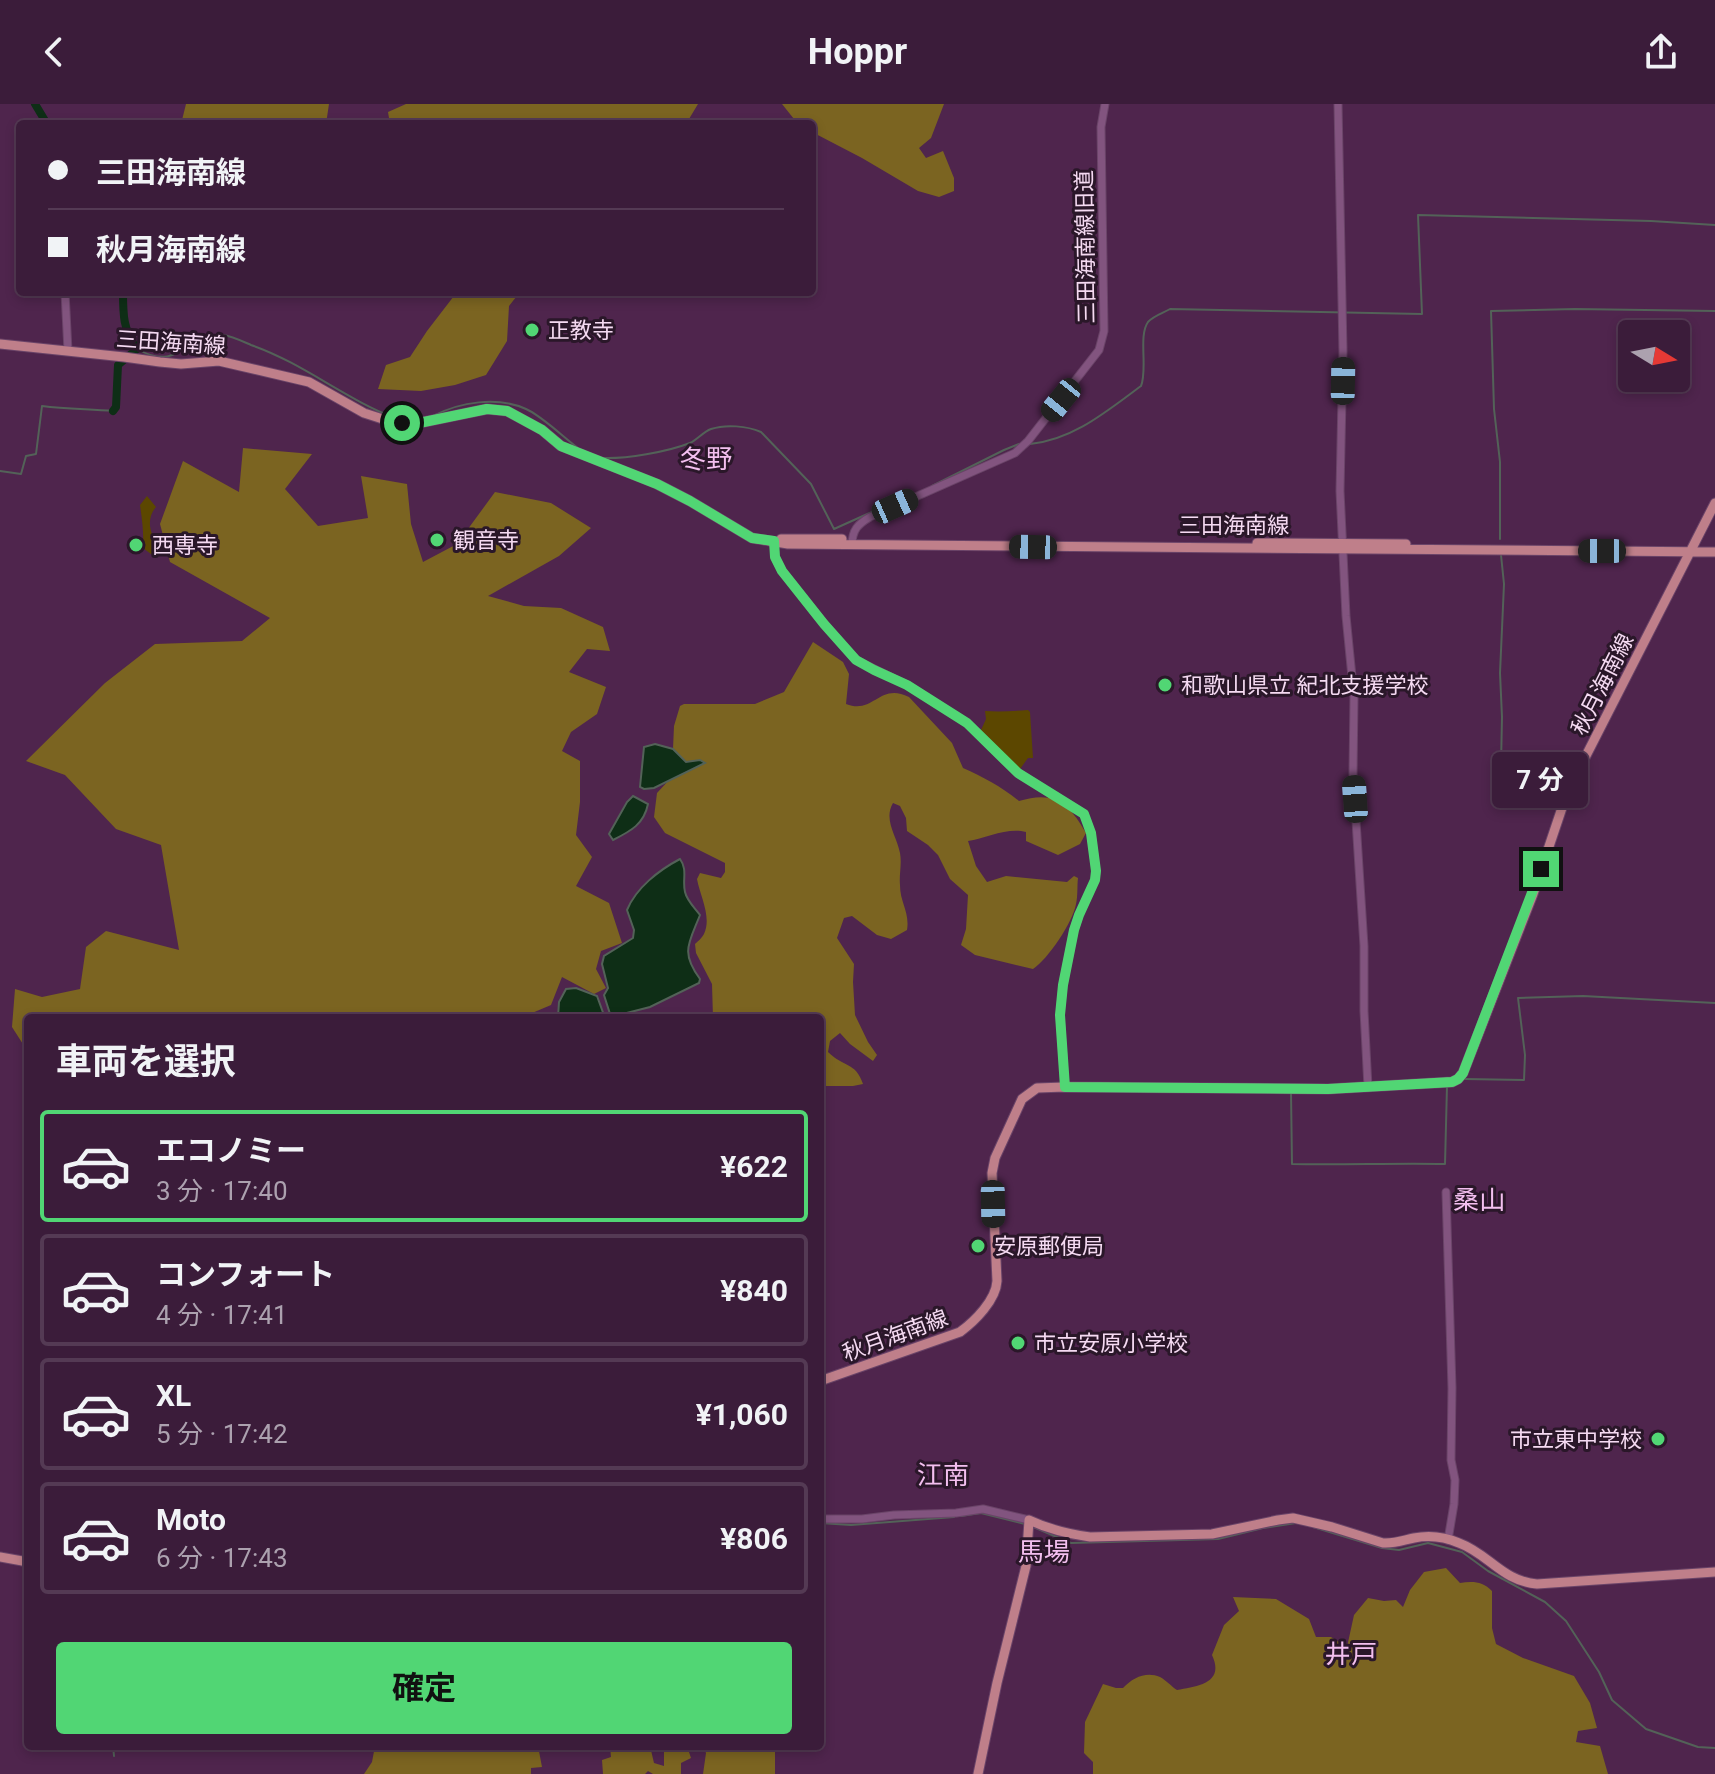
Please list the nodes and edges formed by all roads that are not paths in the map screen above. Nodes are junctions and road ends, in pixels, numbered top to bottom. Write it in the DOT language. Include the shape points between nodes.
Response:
graph roads {
  1 [pos="1105,104"];
  2 [pos="1338,104"];
  3 [pos="65,296"];
  4 [pos="0,344"];
  5 [pos="68,351"];
  6 [pos="1715,503"];
  7 [pos="774,541"];
  8 [pos="852,542"];
  9 [pos="1342,547"];
  10 [pos="1692,549"];
  11 [pos="1715,549"];
  12 [pos="1065,1087"];
  13 [pos="1368,1087"];
  14 [pos="1446,1192"];
  15 [pos="824,1380"];
  16 [pos="824,1519"];
  17 [pos="1029,1520"];
  18 [pos="1448,1540"];
  19 [pos="0,1557"];
  20 [pos="24,1561"];
  21 [pos="1715,1572"];
  22 [pos="978,1774"];
  1 -- 8 [label="street, 三田海南線旧道" via="1103,338 1091,361 1025,444 1005,458 870,517 858,526"];
  2 -- 9 [label="street"];
  3 -- 5 [label="street"];
  4 -- 5 [label="main road, 三田海南線"];
  5 -- 7 [label="main road, 三田海南線" via="181,364 219,361 257,369 309,382 364,413 402,423 487,409 507,411 561,446 657,484 752,538"];
  6 -- 10 [label="main road, 秋月海南線"];
  7 -- 8 [label="main road, 三田海南線"];
  7 -- 12 [label="street" via="782,571 856,660 967,723 1018,773 1084,814 1096,871 1074,930 1063,985"];
  8 -- 9 [label="main road, 三田海南線"];
  9 -- 10 [label="main road, 三田海南線"];
  9 -- 13 [label="street" via="1354,697"];
  10 -- 11 [label="main road"];
  10 -- 13 [label="main road, 秋月海南線" via="1567,793 1463,1073 1452,1082"];
  12 -- 13 [label="main road, 秋月海南線"];
  12 -- 15 [label="main road, 秋月海南線" via="1037,1088 1022,1099 995,1158 997,1290 970,1324"];
  14 -- 18 [label="street" via="1455,1480"];
  16 -- 17 [label="street" via="983,1509"];
  17 -- 18 [label="main road" via="1090,1537 1212,1534 1293,1518 1383,1543 1426,1537"];
  17 -- 22 [label="main road" via="1026,1566"];
  18 -- 21 [label="main road" via="1528,1583"];
  19 -- 20 [label="main road"];
}
